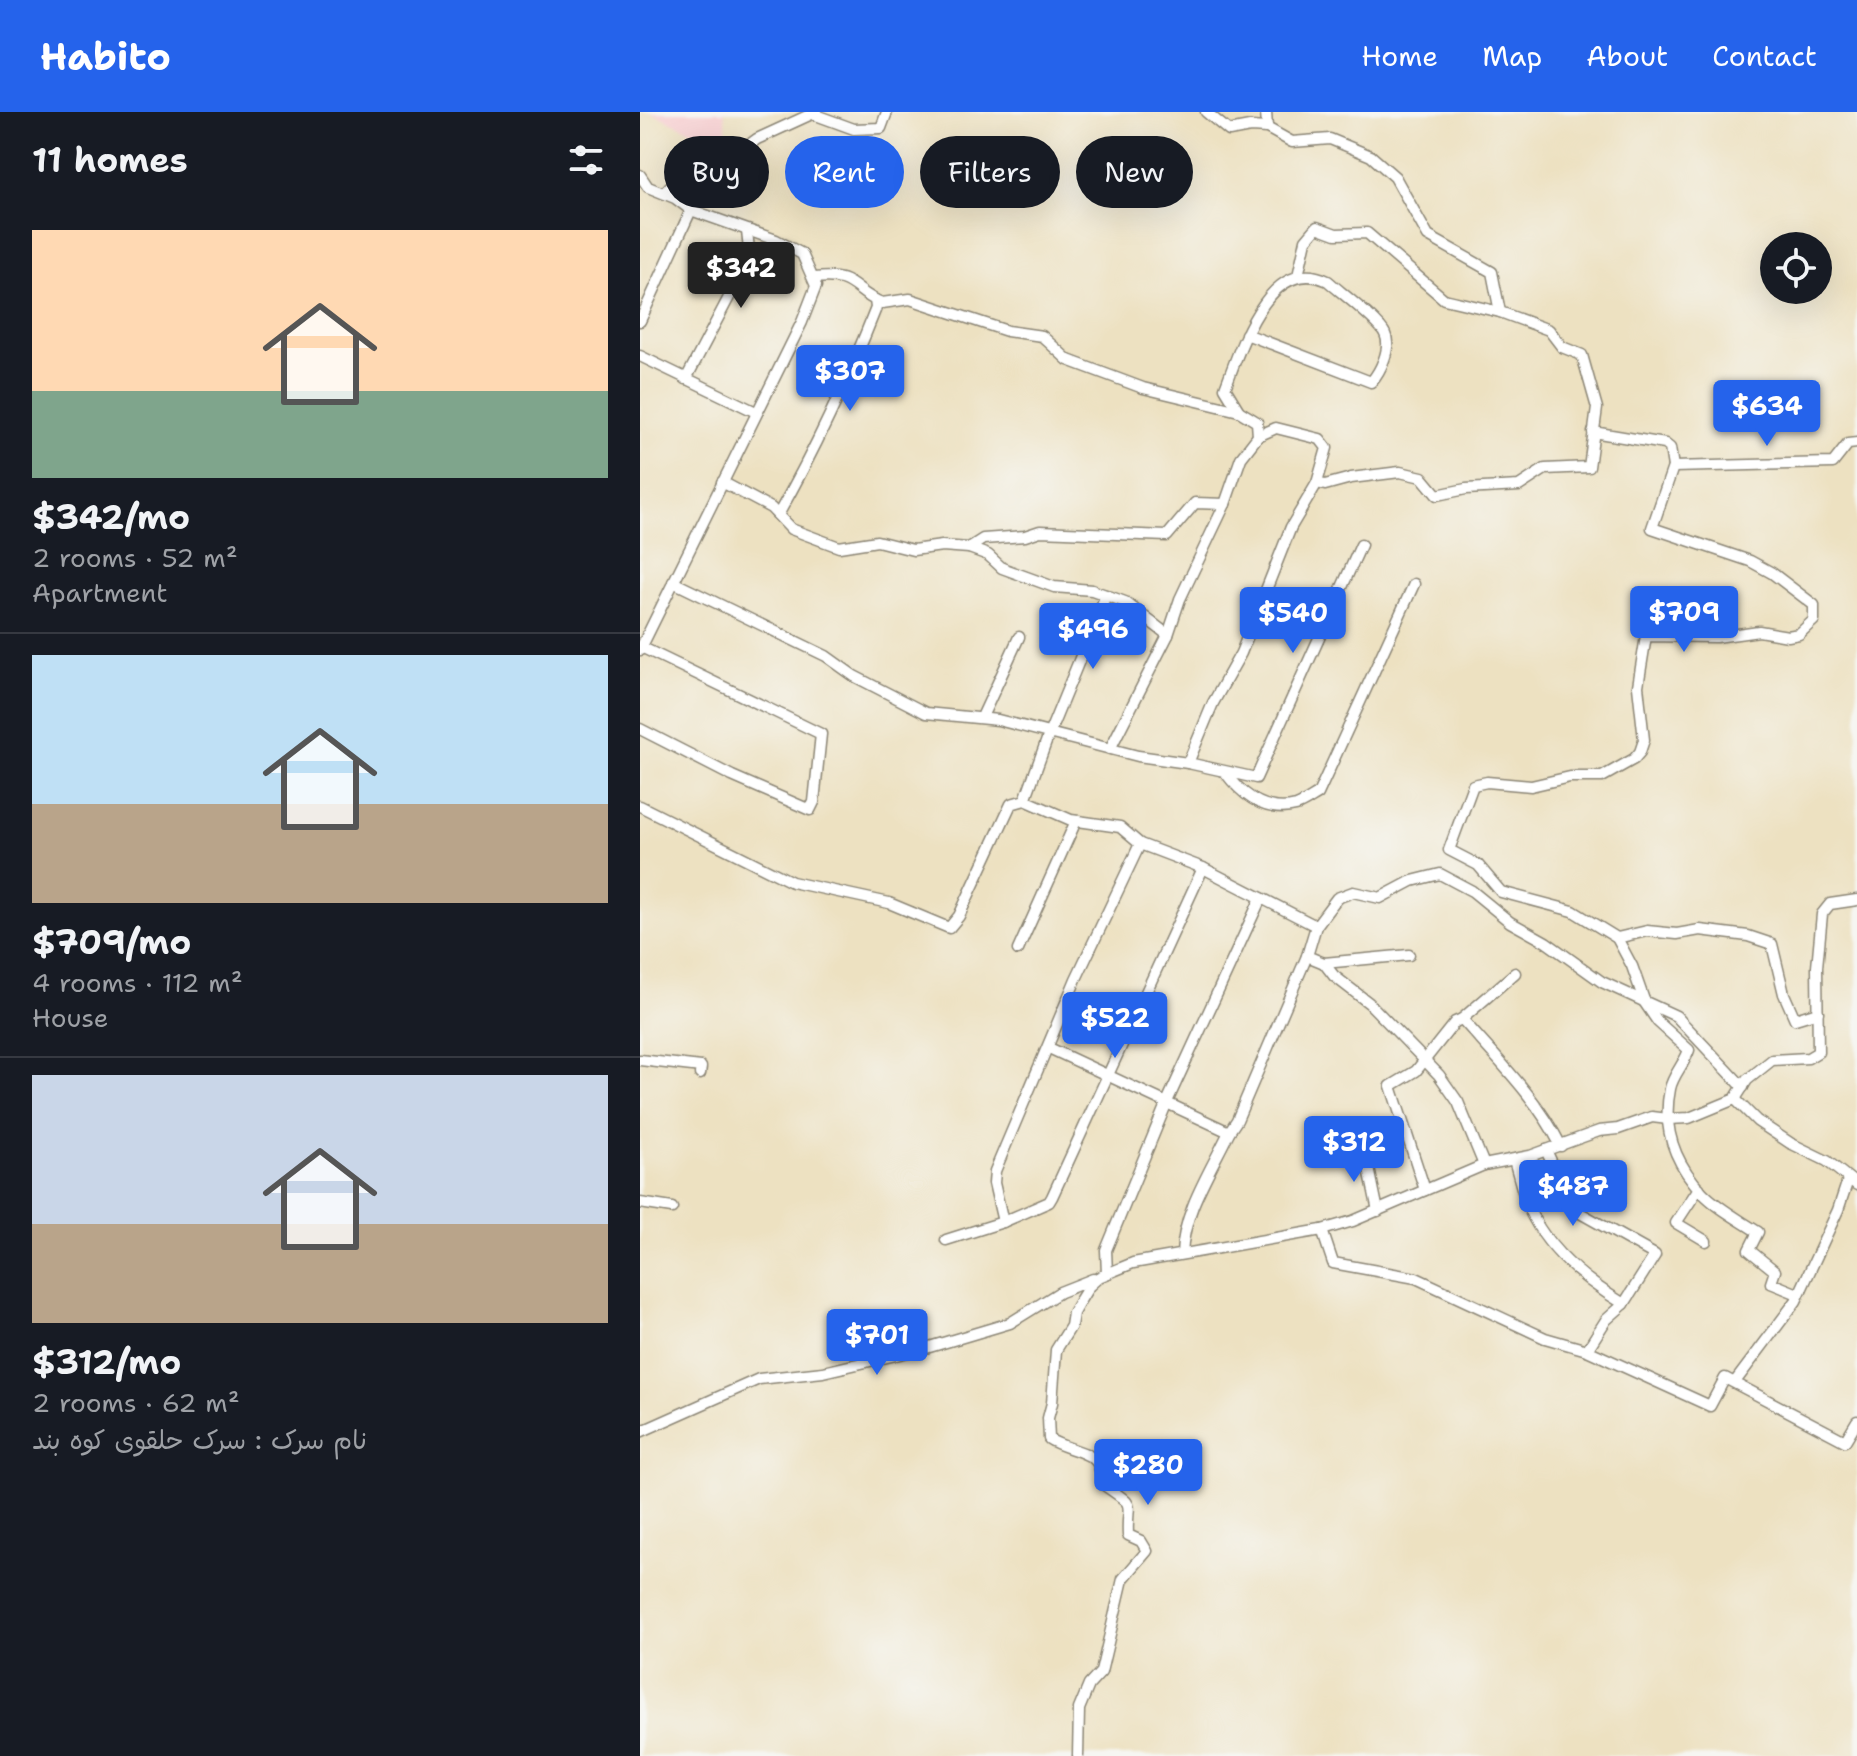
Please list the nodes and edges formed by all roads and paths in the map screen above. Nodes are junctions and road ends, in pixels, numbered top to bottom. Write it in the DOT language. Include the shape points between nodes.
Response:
graph roads {
  1 [pos="887,112"];
  2 [pos="1206,112"];
  3 [pos="1266,112"];
  4 [pos="814,113"];
  5 [pos="1267,128"];
  6 [pos="764,136"];
  7 [pos="640,175"];
  8 [pos="644,187"];
  9 [pos="664,193"];
  10 [pos="688,208"];
  11 [pos="691,210"];
  12 [pos="747,231"];
  13 [pos="1298,276"];
  14 [pos="815,278"];
  15 [pos="875,300"];
  16 [pos="1500,312"];
  17 [pos="640,321"];
  18 [pos="1246,334"];
  19 [pos="640,356"];
  20 [pos="686,379"];
  21 [pos="1239,411"];
  22 [pos="756,412"];
  23 [pos="1593,432"];
  24 [pos="1258,436"];
  25 [pos="1857,443"];
  26 [pos="1673,467"];
  27 [pos="722,482"];
  28 [pos="1317,483"];
  29 [pos="1225,504"];
  30 [pos="778,515"];
  31 [pos="1361,545"];
  32 [pos="969,548"];
  33 [pos="673,582"];
  34 [pos="1414,584"];
  35 [pos="1106,595"];
  36 [pos="1168,635"];
  37 [pos="1019,637"];
  38 [pos="641,649"];
  39 [pos="982,717"];
  40 [pos="640,729"];
  41 [pos="1049,734"];
  42 [pos="1110,749"];
  43 [pos="1188,763"];
  44 [pos="1225,772"];
  45 [pos="1025,800"];
  46 [pos="640,806"];
  47 [pos="1076,821"];
  48 [pos="1140,844"];
  49 [pos="1203,868"];
  50 [pos="1261,898"];
  51 [pos="1857,900"];
  52 [pos="1316,926"];
  53 [pos="1617,938"];
  54 [pos="1018,950"];
  55 [pos="1409,955"];
  56 [pos="1307,956"];
  57 [pos="1324,963"];
  58 [pos="1515,973"];
  59 [pos="1645,1003"];
  60 [pos="1818,1012"];
  61 [pos="1462,1019"];
  62 [pos="1049,1048"];
  63 [pos="640,1060"];
  64 [pos="1424,1060"];
  65 [pos="700,1074"];
  66 [pos="1107,1075"];
  67 [pos="1743,1087"];
  68 [pos="1735,1099"];
  69 [pos="1167,1102"];
  70 [pos="1668,1119"];
  71 [pos="1229,1132"];
  72 [pos="1561,1146"];
  73 [pos="1365,1149"];
  74 [pos="1546,1150"];
  75 [pos="1514,1160"];
  76 [pos="1484,1165"];
  77 [pos="1852,1182"];
  78 [pos="1699,1188"];
  79 [pos="1425,1190"];
  80 [pos="640,1203"];
  81 [pos="672,1208"];
  82 [pos="1378,1211"];
  83 [pos="1003,1222"];
  84 [pos="1322,1230"];
  85 [pos="946,1240"];
  86 [pos="1706,1241"];
  87 [pos="1182,1254"];
  88 [pos="1103,1275"];
  89 [pos="1798,1294"];
  90 [pos="1624,1304"];
  91 [pos="1587,1350"];
  92 [pos="1735,1382"];
  93 [pos="1857,1421"];
  94 [pos="640,1432"];
  95 [pos="1078,1756"];
  1 -- 4 [label="street" via="881,128 854,129"];
  2 -- 5 [label="street" via="1229,131"];
  3 -- 5 [label="street"];
  4 -- 6 [label="street"];
  5 -- 16 [label="street" via="1292,142 1330,139 1371,156 1395,177 1428,236 1492,272"];
  7 -- 8 [label="street"];
  8 -- 9 [label="street"];
  10 -- 11 [label="street"];
  11 -- 12 [label="street"];
  11 -- 17 [label="street"];
  12 -- 14 [label="street" via="802,254"];
  12 -- 20 [label="street" via="744,264"];
  13 -- 16 [label="street" via="1306,240 1317,227 1336,234 1367,233 1444,299"];
  13 -- 18 [label="street" via="1262,306"];
  13 -- 18 [label="street" via="1328,281 1384,331 1387,344 1374,379"];
  14 -- 15 [label="street" via="852,282"];
  14 -- 22 [label="street" via="802,322"];
  15 -- 21 [label="street" via="910,299 1007,331 1042,336 1068,360 1143,388"];
  15 -- 30 [label="street" via="835,406"];
  16 -- 23 [label="street" via="1549,330 1562,347 1582,355 1597,408"];
  18 -- 21 [label="street" via="1225,388"];
  19 -- 20 [label="street"];
  20 -- 22 [label="street"];
  21 -- 24 [label="street" via="1257,422"];
  22 -- 27 [label="street"];
  23 -- 26 [label="street" via="1665,444"];
  23 -- 28 [label="street" via="1589,467 1545,469 1519,486 1437,495 1422,477 1400,472"];
  24 -- 28 [label="street" via="1276,428 1320,439 1327,448"];
  24 -- 29 [label="street" via="1241,458"];
  25 -- 26 [label="street" via="1848,444 1833,463"];
  26 -- 53 [label="street" via="1652,528 1725,551 1772,573 1814,605 1814,620 1799,634 1788,636 1759,631 1716,637 1646,636 1638,686 1644,740 1640,752 1602,777 1570,777 1531,786 1473,785 1449,850 1478,865 1501,892 1573,911"];
  27 -- 30 [label="street"];
  27 -- 33 [label="street"];
  28 -- 43 [label="street" via="1291,527 1241,653"];
  29 -- 32 [label="street" via="1195,503 1167,536 1040,531 983,539"];
  29 -- 36 [label="street"];
  30 -- 32 [label="street" via="791,529 839,547 877,541 913,550"];
  31 -- 44 [label="street" via="1256,778"];
  32 -- 35 [label="street" via="1002,568 1054,587"];
  33 -- 38 [label="street"];
  33 -- 39 [label="street" via="826,656 926,713"];
  34 -- 44 [label="street" via="1318,794 1296,806 1256,803"];
  35 -- 36 [label="street" via="1125,602"];
  35 -- 41 [label="street"];
  36 -- 42 [label="street"];
  37 -- 39 [label="street"];
  38 -- 40 [label="street" via="821,734 814,802 810,810"];
  39 -- 41 [label="street"];
  41 -- 42 [label="street"];
  41 -- 45 [label="street"];
  42 -- 43 [label="street"];
  43 -- 44 [label="street"];
  45 -- 46 [label="street" via="1011,804 949,928 889,903 792,882"];
  45 -- 47 [label="street"];
  47 -- 48 [label="street" via="1120,827"];
  47 -- 54 [label="street"];
  48 -- 49 [label="street"];
  48 -- 62 [label="street"];
  49 -- 50 [label="street"];
  49 -- 66 [label="street"];
  50 -- 52 [label="street"];
  50 -- 69 [label="street"];
  51 -- 60 [label="street" via="1830,904 1822,914"];
  52 -- 56 [label="street"];
  52 -- 59 [label="street" via="1337,898 1353,892 1380,898 1440,874 1602,982"];
  53 -- 59 [label="street"];
  53 -- 60 [label="street" via="1647,931 1700,930 1772,944 1795,1019"];
  55 -- 57 [label="street"];
  56 -- 57 [label="street"];
  56 -- 71 [label="street"];
  57 -- 64 [label="street"];
  58 -- 61 [label="street"];
  59 -- 67 [label="street" via="1676,1016"];
  59 -- 70 [label="street" via="1689,1050 1670,1086"];
  60 -- 67 [label="street" via="1818,1052 1808,1058 1772,1060"];
  61 -- 64 [label="street"];
  61 -- 72 [label="street" via="1520,1084"];
  62 -- 66 [label="street"];
  62 -- 83 [label="street" via="995,1171"];
  63 -- 65 [label="street" via="701,1067"];
  64 -- 76 [label="street" via="1458,1102"];
  64 -- 79 [label="street" via="1391,1086"];
  66 -- 69 [label="street"];
  66 -- 83 [label="street" via="1049,1202"];
  67 -- 68 [label="street"];
  68 -- 70 [label="street" via="1689,1118"];
  68 -- 77 [label="street" via="1757,1121 1827,1161"];
  69 -- 71 [label="street"];
  69 -- 88 [label="street" via="1106,1250"];
  70 -- 72 [label="street" via="1652,1117"];
  70 -- 78 [label="street" via="1672,1148"];
  71 -- 87 [label="street" via="1190,1215"];
  72 -- 74 [label="street"];
  73 -- 82 [label="street"];
  74 -- 75 [label="street"];
  74 -- 90 [label="street" via="1573,1209 1655,1255"];
  75 -- 76 [label="street"];
  75 -- 90 [label="street" via="1533,1218 1552,1245 1589,1283"];
  76 -- 79 [label="street"];
  77 -- 89 [label="street"];
  78 -- 86 [label="street" via="1676,1223"];
  78 -- 89 [label="street" via="1758,1232 1749,1250 1775,1271 1771,1283"];
  79 -- 82 [label="street"];
  80 -- 81 [label="street"];
  82 -- 84 [label="street"];
  83 -- 85 [label="street"];
  84 -- 87 [label="street"];
  84 -- 91 [label="street" via="1333,1263 1416,1278 1545,1338"];
  87 -- 88 [label="street"];
  88 -- 94 [label="street" via="1060,1292 1010,1323 823,1372 759,1379"];
  88 -- 95 [label="street" via="1089,1286 1056,1350 1049,1439 1099,1463 1104,1485 1131,1508 1128,1535 1147,1551 1123,1579 1101,1672 1079,1709"];
  89 -- 92 [label="street"];
  90 -- 91 [label="street"];
  91 -- 92 [label="street" via="1710,1406 1725,1378"];
  92 -- 93 [label="street" via="1845,1441"];
}
